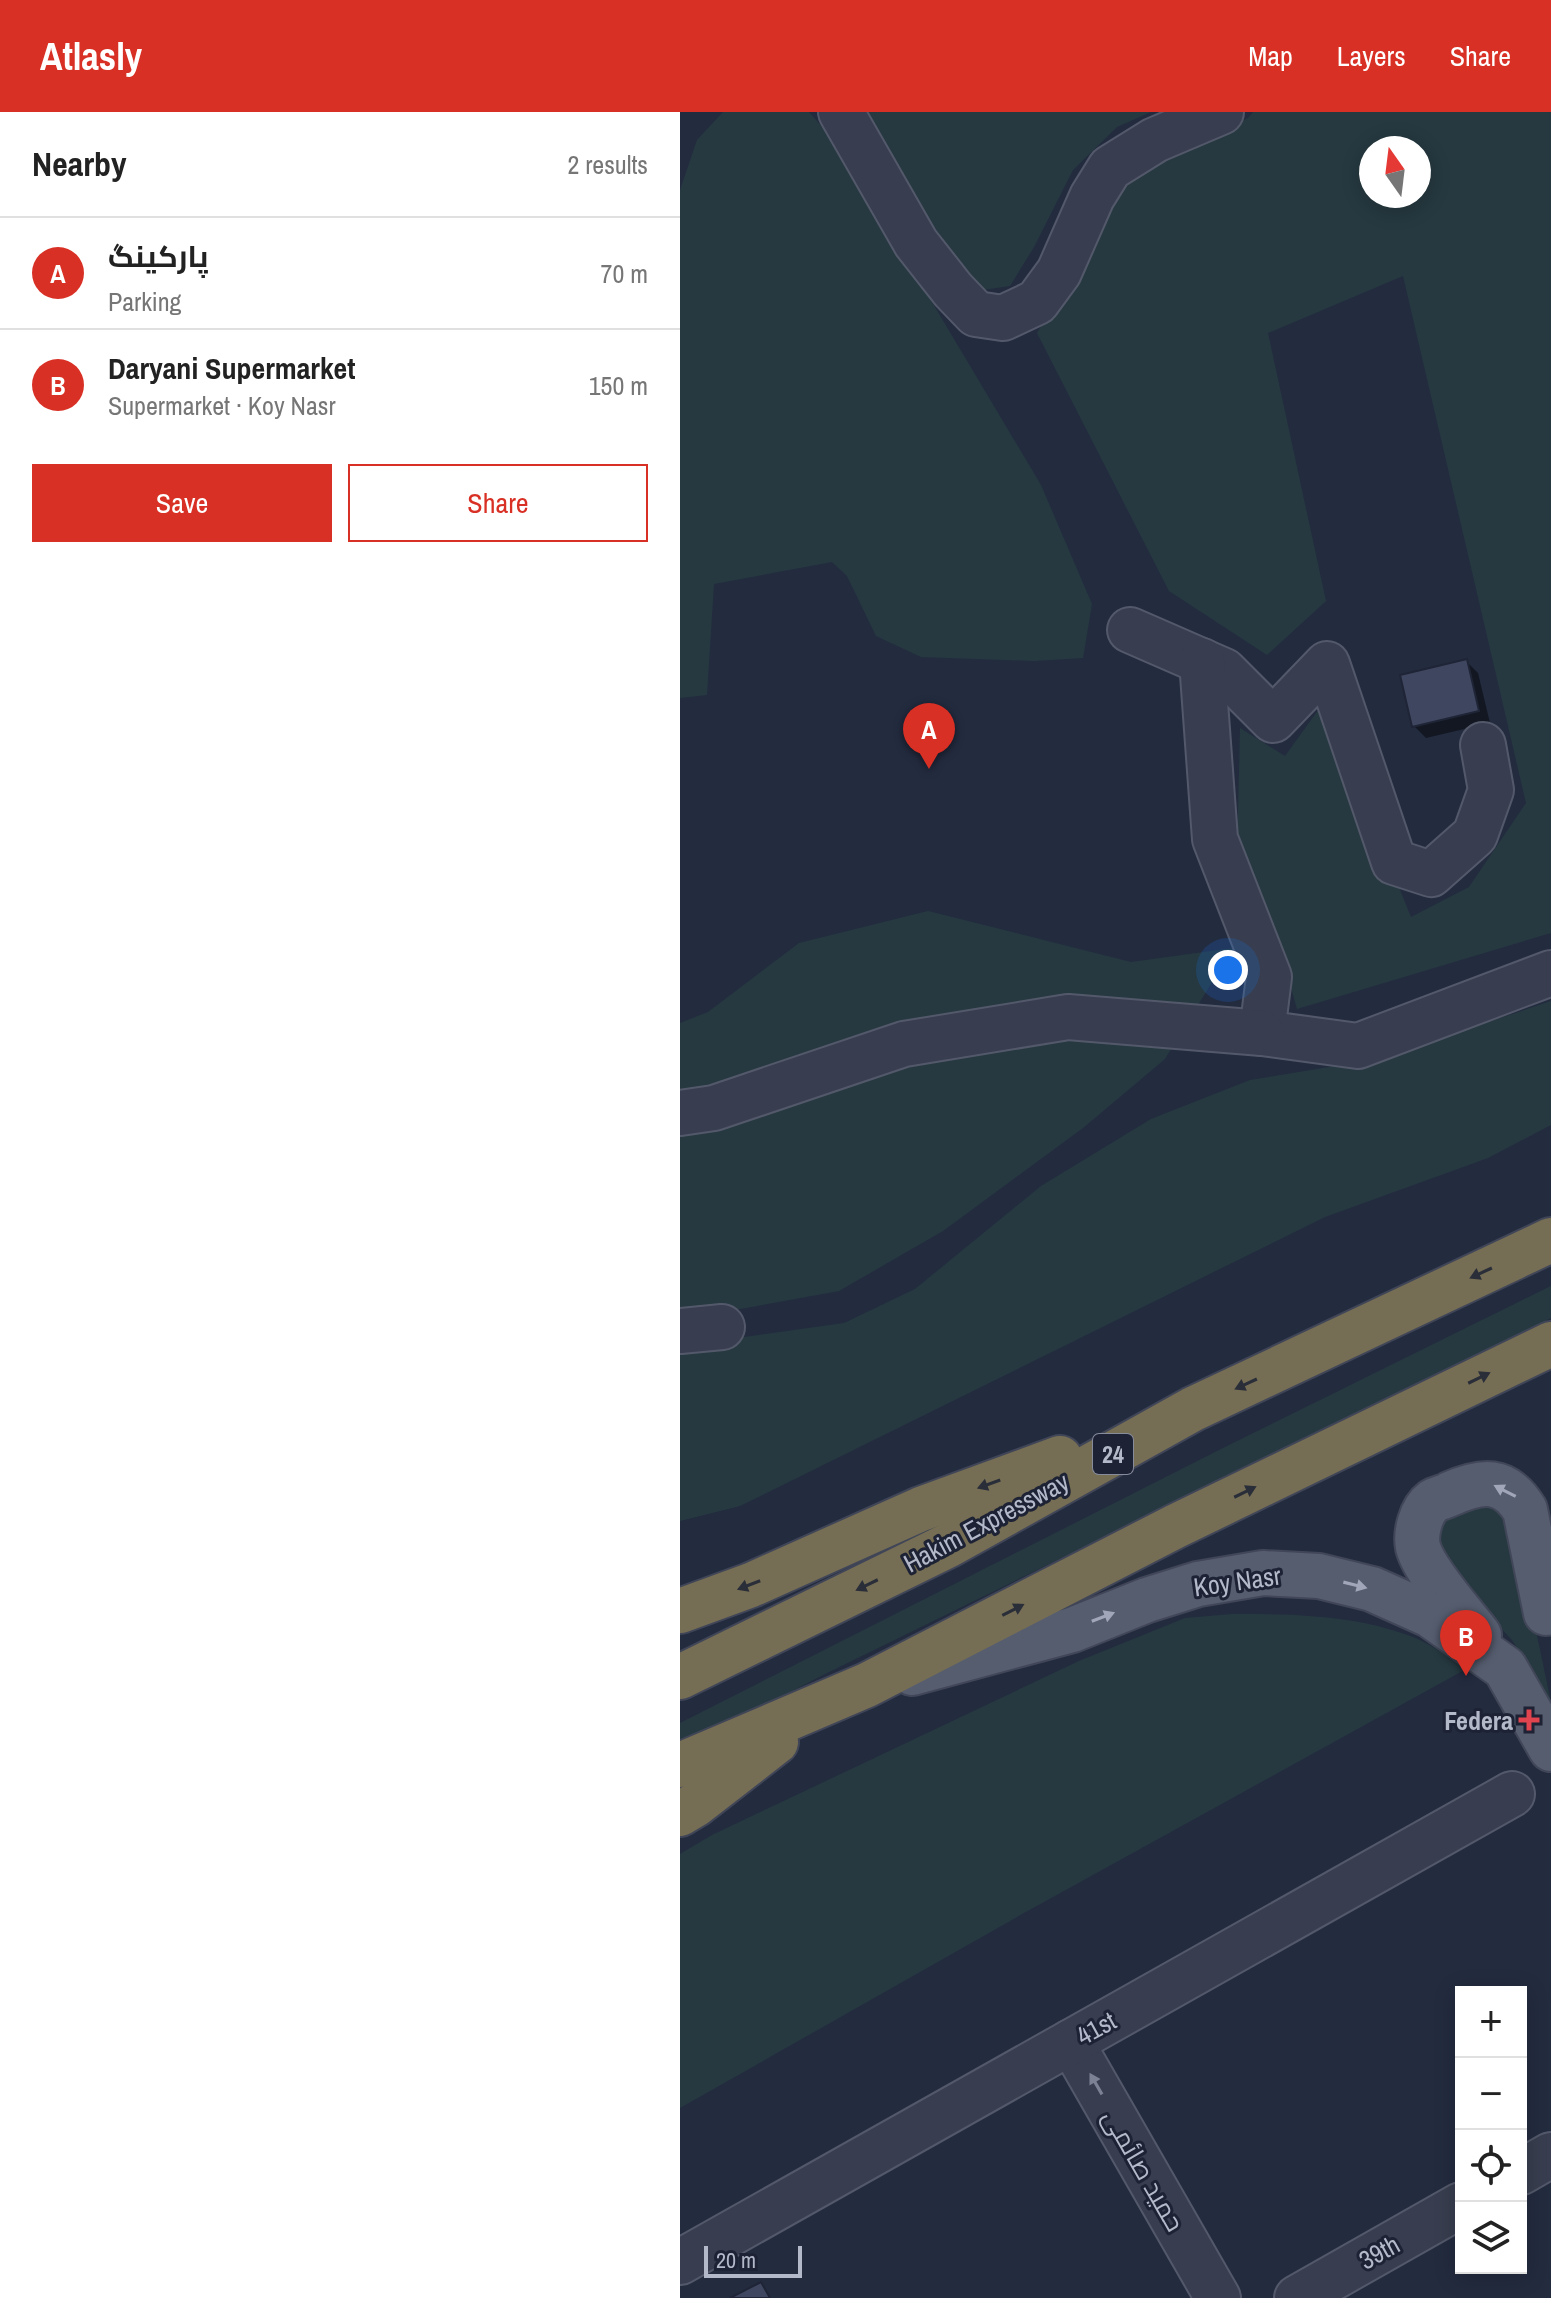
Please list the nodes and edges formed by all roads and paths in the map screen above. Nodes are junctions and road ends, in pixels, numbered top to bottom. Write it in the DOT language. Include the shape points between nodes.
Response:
graph roads {
  1 [pos="841,112"];
  2 [pos="1221,112"];
  3 [pos="1130,630"];
  4 [pos="1202,661"];
  5 [pos="1483,745"];
  6 [pos="1551,973"];
  7 [pos="1262,1033"];
  8 [pos="680,1113"];
  9 [pos="1551,1240"];
  10 [pos="1551,1344"];
  11 [pos="1193,1409"];
  12 [pos="1551,1496"];
  13 [pos="680,1611"];
  14 [pos="1549,1623"];
  15 [pos="1505,1668"];
  16 [pos="680,1677"];
  17 [pos="867,1685"];
  18 [pos="819,1708"];
  19 [pos="1551,1749"];
  20 [pos="680,1765"];
  21 [pos="1512,1794"];
  22 [pos="680,1814"];
  23 [pos="1071,2042"];
  24 [pos="1551,2155"];
  25 [pos="1527,2169"];
  26 [pos="1455,2208"];
  27 [pos="680,2262"];
  28 [pos="1218,2298"];
  29 [pos="1297,2298"];
  1 -- 2 [label="street" via="916,243 976,314 1003,318 1037,302 1059,272 1110,168 1155,140"];
  3 -- 4 [label="street"];
  4 -- 5 [label="street" via="1224,671 1273,720 1327,664 1394,862 1431,874 1475,835 1491,790"];
  4 -- 7 [label="street" via="1215,839 1269,977"];
  6 -- 7 [label="street" via="1358,1046"];
  7 -- 8 [label="street" via="1068,1017 904,1044 714,1108"];
  9 -- 11 [label="highway, Hakim Expressway / 24, one-way"];
  17 -- 10 [label="highway, one-way" via="1176,1526"];
  11 -- 13 [label="highway, one-way" via="921,1509"];
  11 -- 16 [label="highway, Hakim Expressway / 24, one-way" via="947,1546"];
  12 -- 14 [label="main road"];
  14 -- 15 [label="main road, one-way" via="1518,1497 1489,1483 1431,1502 1419,1522 1418,1547"];
  17 -- 15 [label="main road, Koy Nasr, one-way" via="1072,1630 1198,1584 1263,1573 1319,1576 1372,1589 1430,1615"];
  15 -- 19 [label="main road, Koy Nasr"];
  17 -- 18 [label="highway"];
  18 -- 20 [label="highway"];
  18 -- 22 [label="highway"];
  21 -- 23 [label="street, 41st"];
  23 -- 27 [label="street, 41st"];
  28 -- 23 [label="street, حمید صائمی, one-way"];
  24 -- 25 [label="street"];
  26 -- 29 [label="street, 39th"];
}
